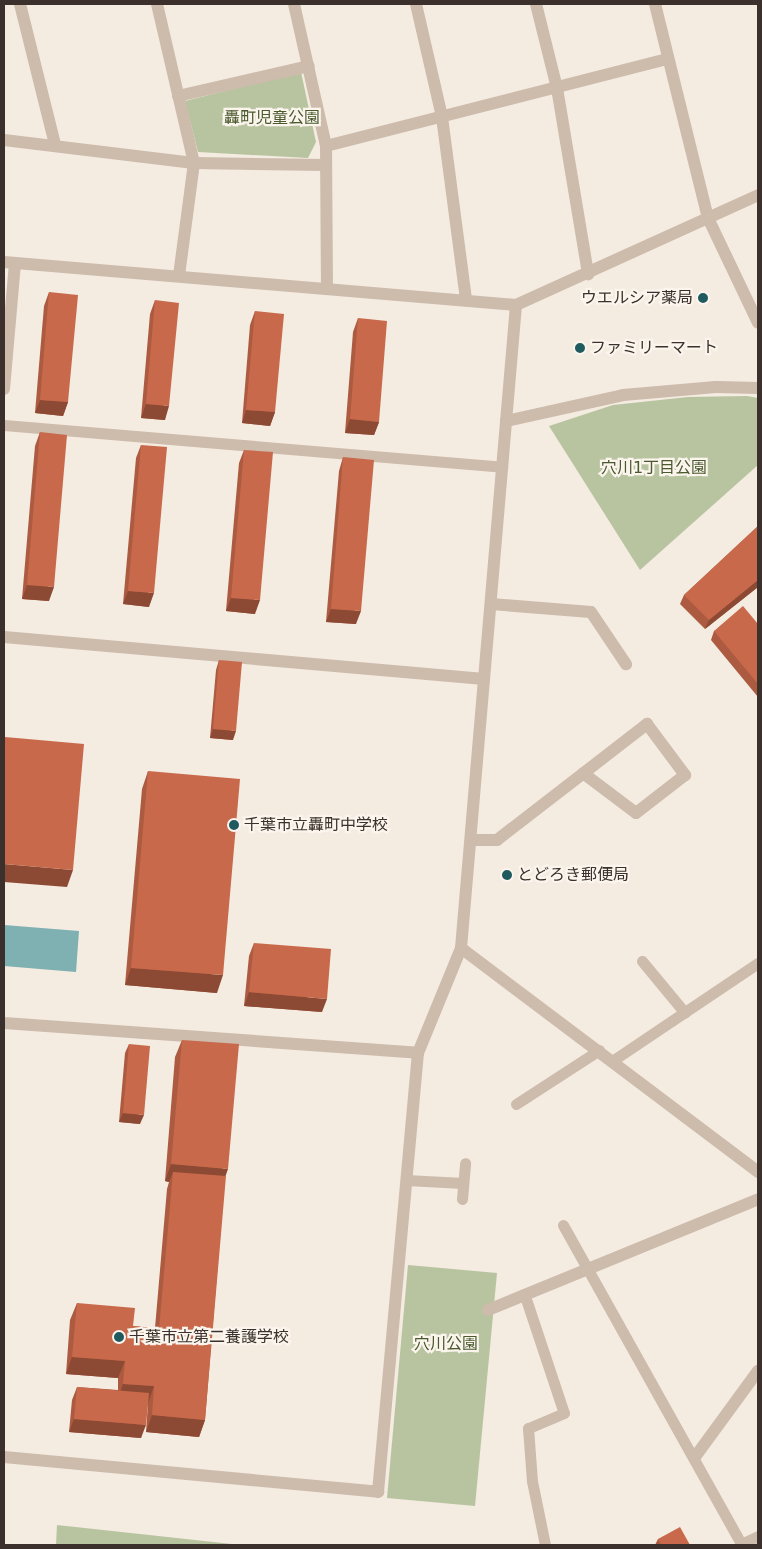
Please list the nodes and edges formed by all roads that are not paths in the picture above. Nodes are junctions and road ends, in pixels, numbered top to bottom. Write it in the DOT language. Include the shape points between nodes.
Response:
graph roads {
  1 [pos="20,4"];
  2 [pos="157,4"];
  3 [pos="294,4"];
  4 [pos="416,4"];
  5 [pos="536,4"];
  6 [pos="655,4"];
  7 [pos="668,60"];
  8 [pos="309,66"];
  9 [pos="557,88"];
  10 [pos="178,96"];
  11 [pos="442,117"];
  12 [pos="4,140"];
  13 [pos="54,144"];
  14 [pos="326,146"];
  15 [pos="194,163"];
  16 [pos="325,165"];
  17 [pos="758,194"];
  18 [pos="708,218"];
  19 [pos="9,262"];
  20 [pos="588,274"];
  21 [pos="179,276"];
  22 [pos="326,289"];
  23 [pos="466,300"];
  24 [pos="516,305"];
  25 [pos="758,323"];
  26 [pos="758,388"];
  27 [pos="4,389"];
  28 [pos="506,421"];
  29 [pos="4,425"];
  30 [pos="502,467"];
  31 [pos="491,604"];
  32 [pos="4,638"];
  33 [pos="626,664"];
  34 [pos="484,679"];
  35 [pos="583,773"];
  36 [pos="471,840"];
  37 [pos="462,948"];
  38 [pos="642,961"];
  39 [pos="757,966"];
  40 [pos="685,1012"];
  41 [pos="4,1024"];
  42 [pos="599,1050"];
  43 [pos="418,1053"];
  44 [pos="612,1060"];
  45 [pos="516,1104"];
  46 [pos="465,1163"];
  47 [pos="758,1172"];
  48 [pos="406,1180"];
  49 [pos="463,1183"];
  50 [pos="758,1199"];
  51 [pos="462,1200"];
  52 [pos="562,1225"];
  53 [pos="589,1270"];
  54 [pos="525,1296"];
  55 [pos="488,1310"];
  56 [pos="758,1371"];
  57 [pos="4,1457"];
  58 [pos="695,1457"];
  59 [pos="758,1536"];
  60 [pos="544,1545"];
  61 [pos="742,1545"];
  1 -- 13 [label="street"];
  2 -- 10 [label="street"];
  3 -- 8 [label="street"];
  4 -- 11 [label="street"];
  5 -- 9 [label="street"];
  6 -- 7 [label="street"];
  7 -- 9 [label="street"];
  7 -- 18 [label="street"];
  8 -- 10 [label="street"];
  8 -- 14 [label="street"];
  9 -- 11 [label="street"];
  9 -- 20 [label="street"];
  10 -- 15 [label="street"];
  11 -- 14 [label="street"];
  11 -- 23 [label="street"];
  12 -- 13 [label="street"];
  13 -- 15 [label="street"];
  14 -- 16 [label="street"];
  15 -- 16 [label="street"];
  15 -- 21 [label="street"];
  16 -- 22 [label="street"];
  17 -- 18 [label="street"];
  18 -- 20 [label="street"];
  18 -- 25 [label="street"];
  19 -- 21 [label="street"];
  19 -- 27 [label="street"];
  20 -- 24 [label="street"];
  21 -- 22 [label="street"];
  22 -- 23 [label="street"];
  23 -- 24 [label="street"];
  24 -- 28 [label="street"];
  26 -- 28 [label="street" via="716,387 624,395"];
  28 -- 30 [label="street"];
  29 -- 30 [label="lane"];
  30 -- 31 [label="street"];
  31 -- 33 [label="street" via="592,612"];
  31 -- 34 [label="street"];
  32 -- 34 [label="street"];
  34 -- 36 [label="street"];
  35 -- 35 [label="street" via="647,724 686,776 636,813"];
  35 -- 36 [label="street" via="497,840"];
  36 -- 37 [label="street"];
  37 -- 42 [label="street"];
  37 -- 43 [label="street"];
  38 -- 40 [label="lane"];
  39 -- 40 [label="lane"];
  40 -- 44 [label="lane"];
  41 -- 43 [label="street"];
  42 -- 44 [label="street"];
  42 -- 45 [label="lane"];
  43 -- 48 [label="street"];
  44 -- 47 [label="street"];
  46 -- 49 [label="lane"];
  48 -- 49 [label="lane"];
  48 -- 57 [label="street" via="378,1492"];
  49 -- 51 [label="lane"];
  50 -- 53 [label="street"];
  52 -- 53 [label="lane"];
  53 -- 54 [label="street"];
  53 -- 58 [label="lane"];
  54 -- 55 [label="street"];
  54 -- 60 [label="lane" via="564,1412 528,1428 532,1481"];
  56 -- 58 [label="street"];
  58 -- 61 [label="lane"];
  59 -- 61 [label="lane"];
}
